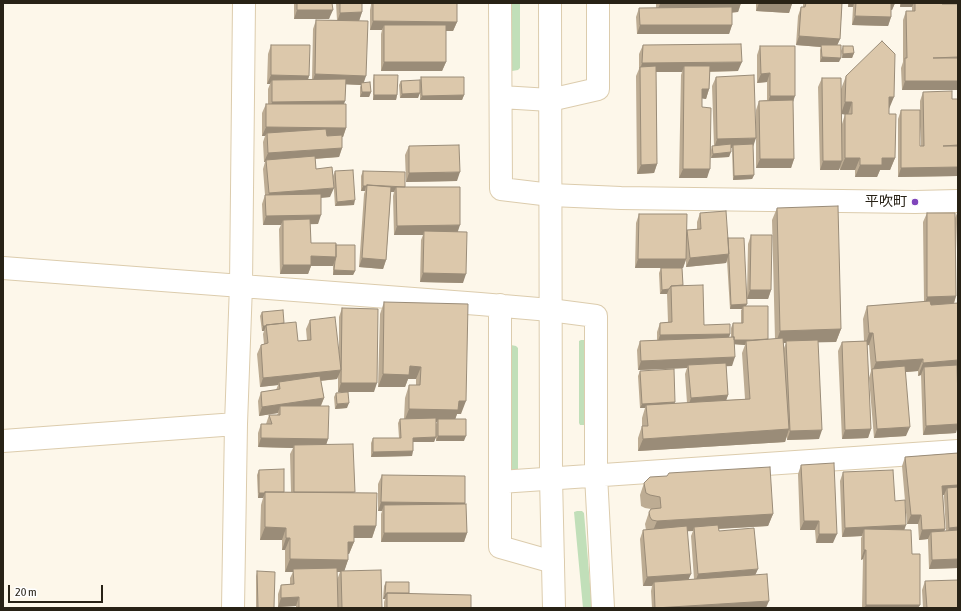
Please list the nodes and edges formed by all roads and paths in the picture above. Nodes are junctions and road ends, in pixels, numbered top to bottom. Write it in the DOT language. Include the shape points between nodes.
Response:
graph roads {
  1 [pos="244,3"];
  2 [pos="500,3"];
  3 [pos="550,3"];
  4 [pos="598,3"];
  5 [pos="501,97"];
  6 [pos="550,100"];
  7 [pos="551,195"];
  8 [pos="958,201"];
  9 [pos="3,268"];
  10 [pos="241,286"];
  11 [pos="500,305"];
  12 [pos="550,310"];
  13 [pos="236,424"];
  14 [pos="3,441"];
  15 [pos="958,451"];
  16 [pos="596,475"];
  17 [pos="551,478"];
  18 [pos="500,482"];
  19 [pos="553,562"];
  20 [pos="233,608"];
  21 [pos="554,608"];
  22 [pos="603,608"];
  1 -- 10 [label="street"];
  2 -- 5 [label="street"];
  3 -- 6 [label="street"];
  4 -- 6 [label="street" via="598,89"];
  5 -- 6 [label="street"];
  5 -- 7 [label="street" via="501,189"];
  6 -- 7 [label="street"];
  7 -- 8 [label="street"];
  7 -- 12 [label="street"];
  9 -- 10 [label="street"];
  10 -- 11 [label="street"];
  10 -- 13 [label="street"];
  11 -- 12 [label="street"];
  11 -- 18 [label="street"];
  12 -- 16 [label="street" via="596,316"];
  12 -- 17 [label="street"];
  13 -- 14 [label="street"];
  13 -- 20 [label="street"];
  15 -- 16 [label="street"];
  16 -- 17 [label="street"];
  16 -- 22 [label="street"];
  17 -- 18 [label="street"];
  17 -- 19 [label="street"];
  18 -- 19 [label="street" via="500,547"];
  19 -- 21 [label="street"];
}
